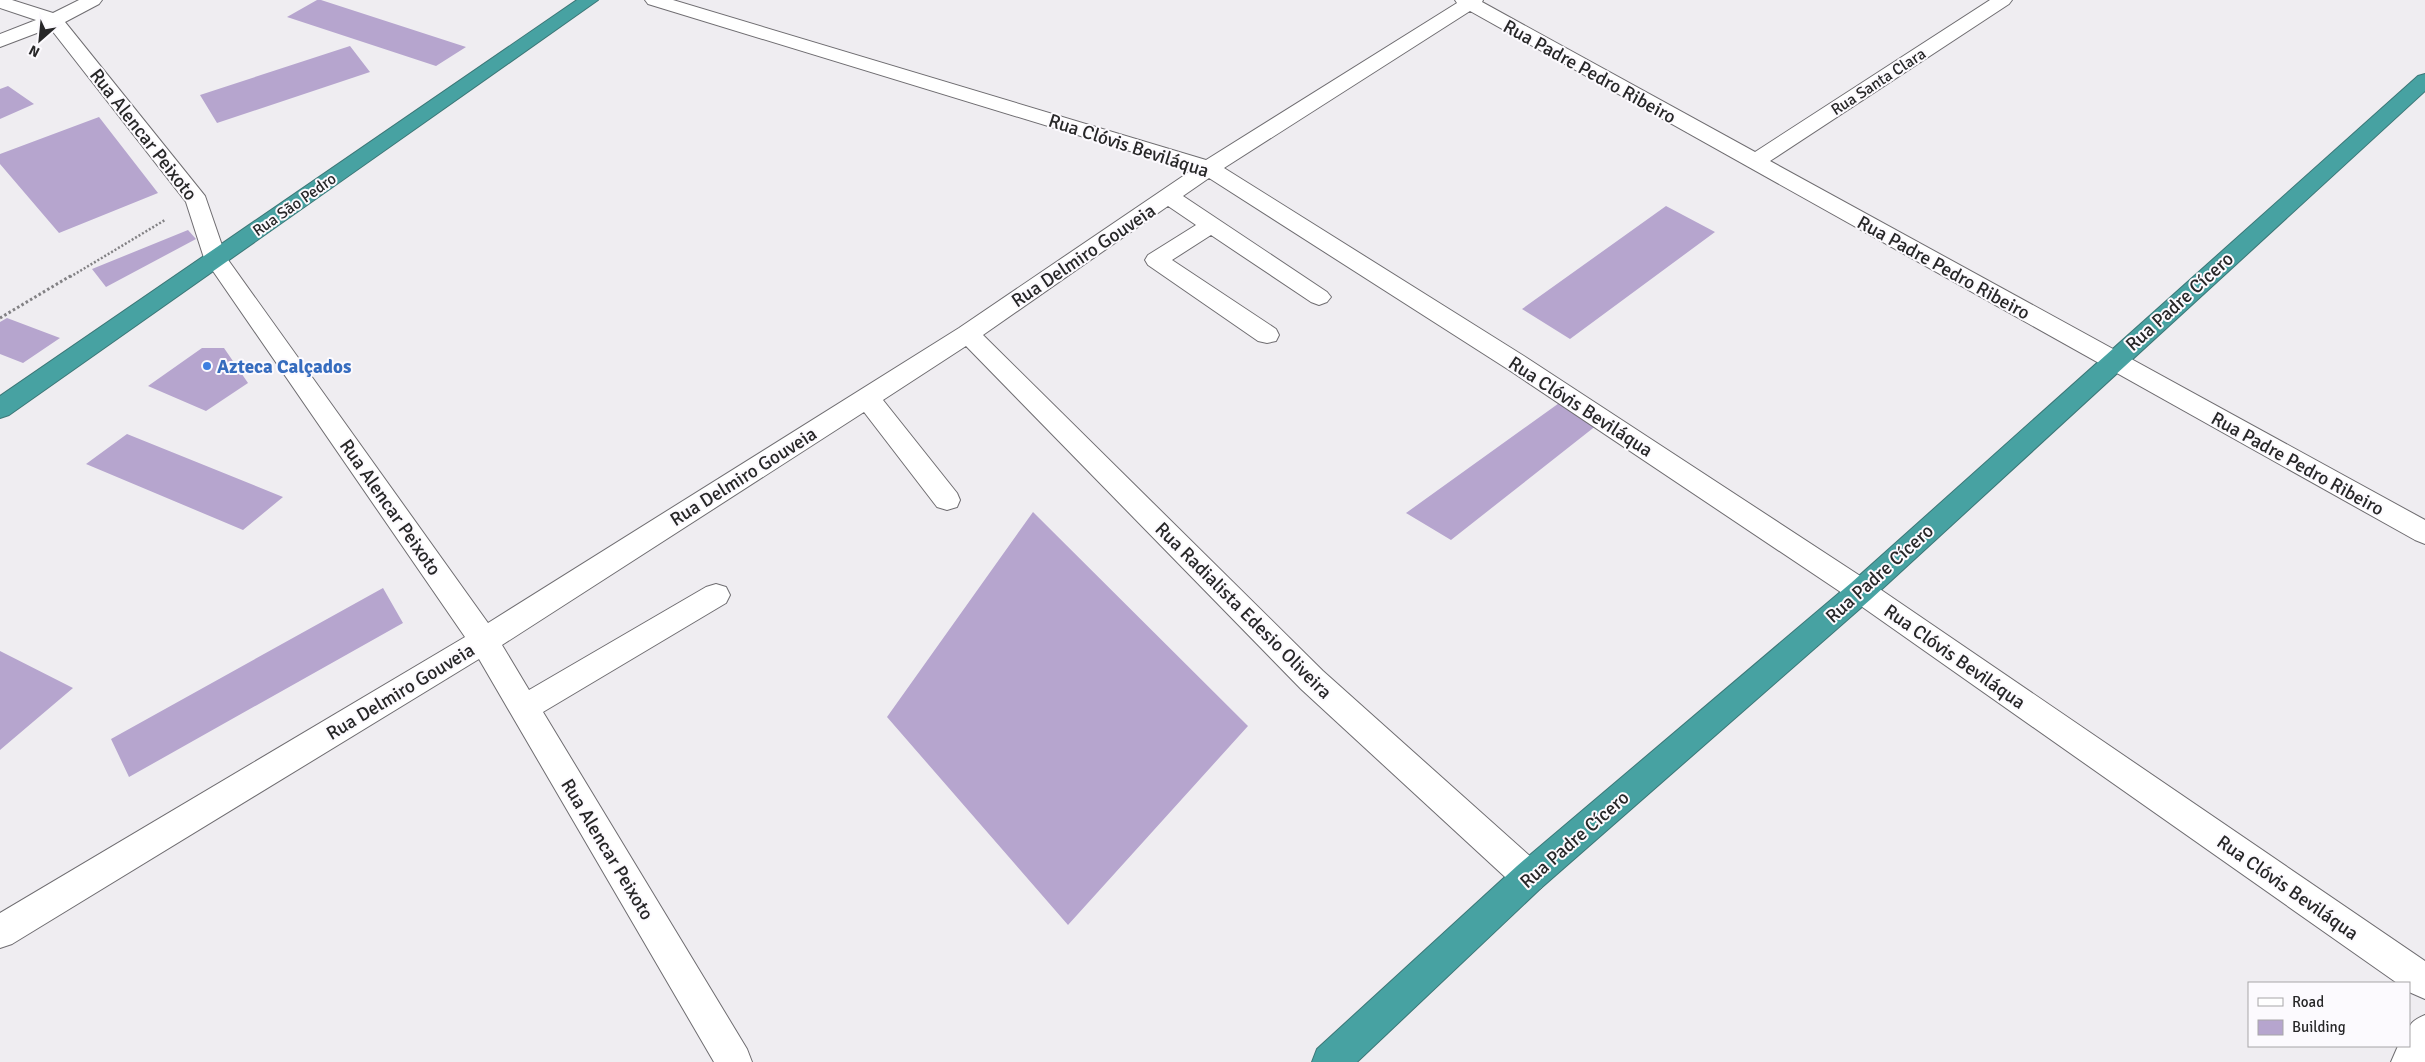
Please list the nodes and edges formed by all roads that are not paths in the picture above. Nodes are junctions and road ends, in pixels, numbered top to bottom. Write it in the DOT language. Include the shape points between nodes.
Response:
graph roads {
  1 [pos="94,0"];
  2 [pos="589,0"];
  3 [pos="654,0"];
  4 [pos="2003,0"];
  5 [pos="1469,1"];
  6 [pos="0,2"];
  7 [pos="54,20"];
  8 [pos="0,41"];
  9 [pos="2425,80"];
  10 [pos="1754,162"];
  11 [pos="1209,168"];
  12 [pos="1168,196"];
  13 [pos="1211,225"];
  14 [pos="215,258"];
  15 [pos="1319,297"];
  16 [pos="968,334"];
  17 [pos="1267,335"];
  18 [pos="2113,360"];
  19 [pos="867,398"];
  20 [pos="0,409"];
  21 [pos="947,500"];
  22 [pos="2425,533"];
  23 [pos="1860,591"];
  24 [pos="716,595"];
  25 [pos="484,641"];
  26 [pos="524,708"];
  27 [pos="1529,877"];
  28 [pos="0,932"];
  29 [pos="2425,982"];
  30 [pos="2425,1033"];
  31 [pos="734,1062"];
  32 [pos="1330,1062"];
  33 [pos="2409,1062"];
  1 -- 7 [label="street"];
  2 -- 14 [label="highway, Rua São Pedro"];
  3 -- 11 [label="street, Rua Clóvis Beviláqua"];
  4 -- 10 [label="street, Rua Santa Clara"];
  5 -- 10 [label="street, Rua Padre Pedro Ribeiro"];
  5 -- 11 [label="street, Rua Delmiro Gouveia"];
  6 -- 7 [label="street"];
  7 -- 8 [label="street"];
  7 -- 14 [label="street, Rua Alencar Peixoto" via="197,201"];
  9 -- 18 [label="highway, Rua Padre Cícero"];
  10 -- 18 [label="street, Rua Padre Pedro Ribeiro"];
  11 -- 12 [label="street, Rua Delmiro Gouveia"];
  11 -- 23 [label="street, Rua Clóvis Beviláqua" via="1518,364"];
  12 -- 13 [label="street"];
  12 -- 16 [label="street, Rua Delmiro Gouveia"];
  13 -- 15 [label="street"];
  13 -- 17 [label="street" via="1156,260"];
  14 -- 20 [label="highway, Rua São Pedro"];
  14 -- 25 [label="street, Rua Alencar Peixoto"];
  16 -- 19 [label="street, Rua Delmiro Gouveia"];
  16 -- 27 [label="street, Rua Radialista Edesio Oliveira" via="1312,680"];
  18 -- 22 [label="street, Rua Padre Pedro Ribeiro"];
  18 -- 23 [label="highway, Rua Padre Cícero"];
  19 -- 21 [label="street"];
  19 -- 25 [label="street, Rua Delmiro Gouveia"];
  23 -- 27 [label="highway, Rua Padre Cícero"];
  23 -- 29 [label="street, Rua Clóvis Beviláqua"];
  24 -- 26 [label="street"];
  25 -- 26 [label="street, Rua Alencar Peixoto"];
  25 -- 28 [label="street, Rua Delmiro Gouveia"];
  26 -- 31 [label="street, Rua Alencar Peixoto"];
  27 -- 32 [label="highway, Rua Padre Cícero"];
  30 -- 33 [label="street"];
}
